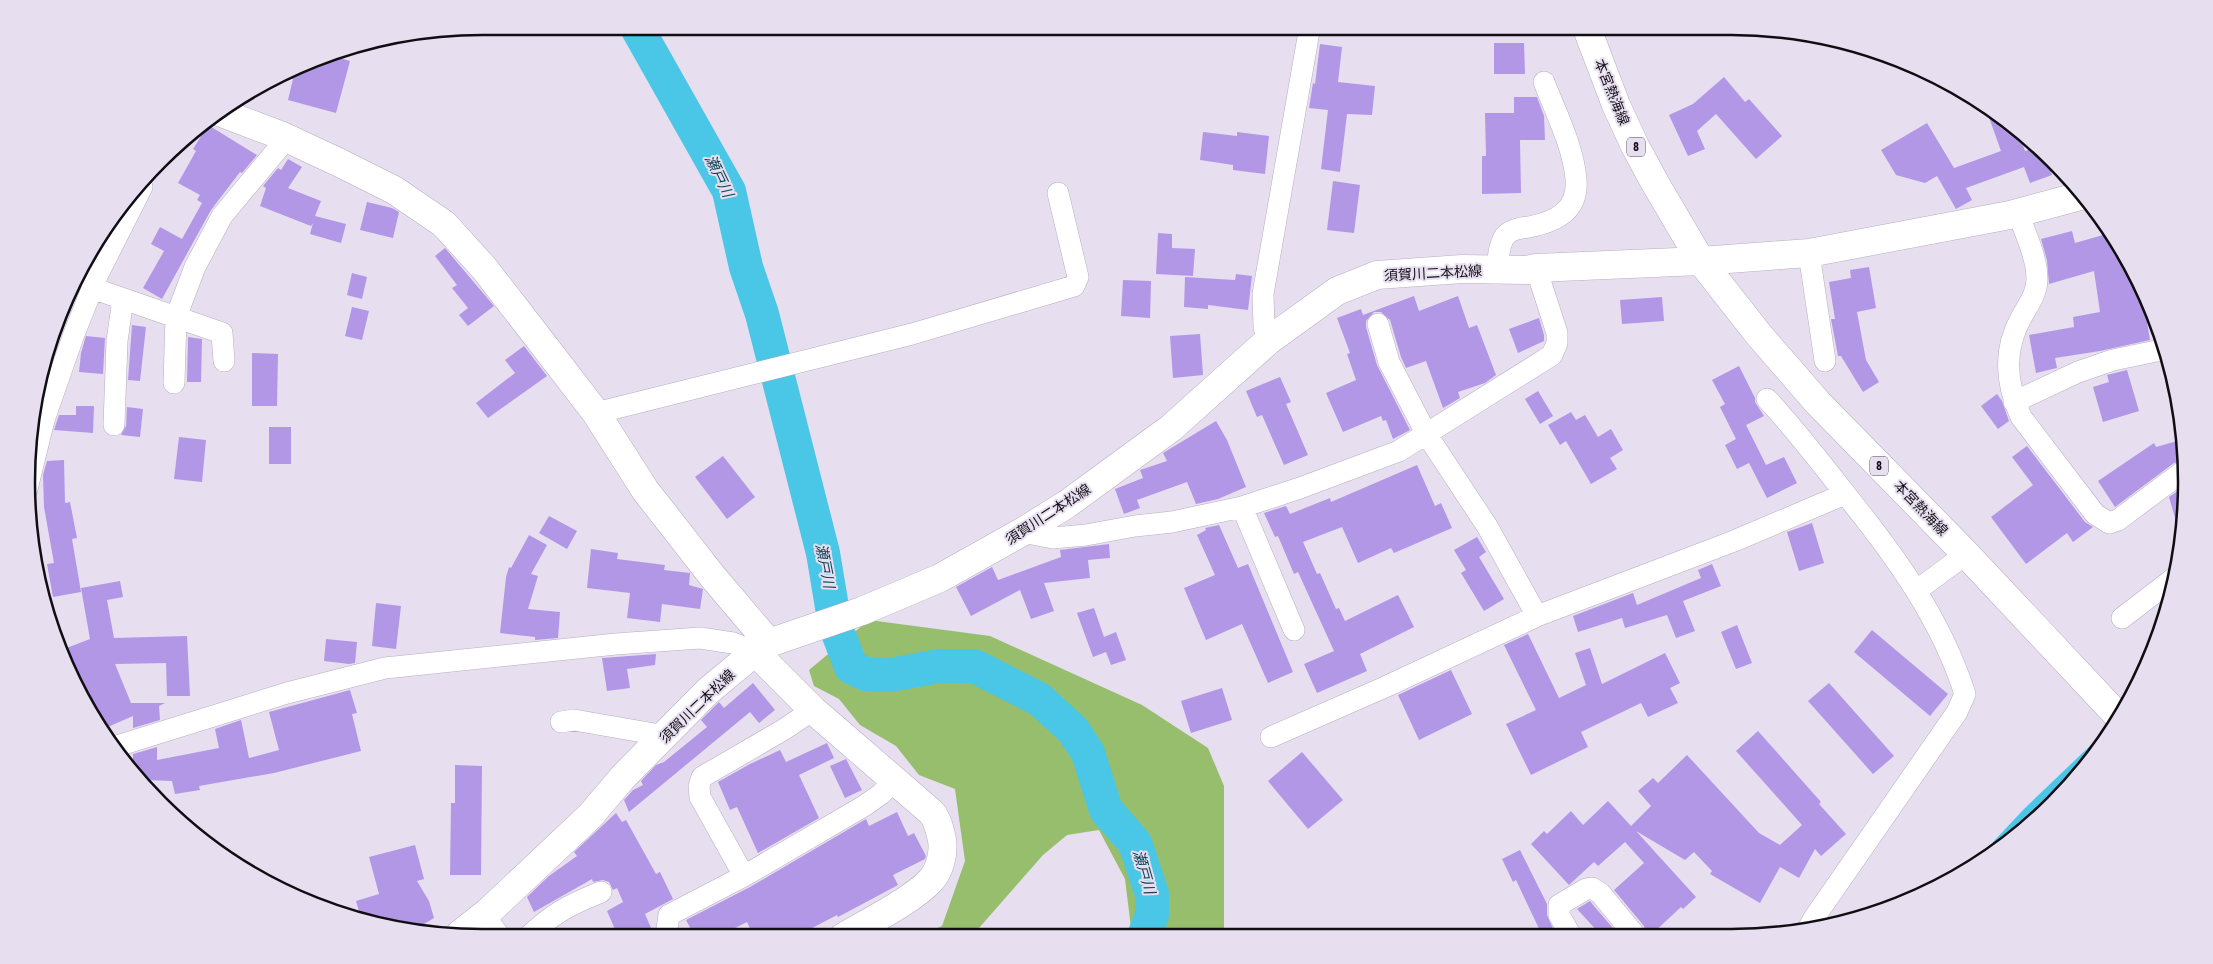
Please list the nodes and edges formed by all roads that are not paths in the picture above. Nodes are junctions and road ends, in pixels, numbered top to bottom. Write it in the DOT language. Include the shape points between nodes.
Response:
graph roads {
  1 [pos="1308,35"];
  2 [pos="1589,35"];
  3 [pos="1544,82"];
  4 [pos="227,115"];
  5 [pos="287,138"];
  6 [pos="1058,193"];
  7 [pos="2076,197"];
  8 [pos="136,199"];
  9 [pos="2018,213"];
  10 [pos="1810,254"];
  11 [pos="1701,261"];
  12 [pos="1536,268"];
  13 [pos="1497,270"];
  14 [pos="92,288"];
  15 [pos="123,299"];
  16 [pos="176,317"];
  17 [pos="1378,324"];
  18 [pos="1268,341"];
  19 [pos="2158,351"];
  20 [pos="224,361"];
  21 [pos="1825,361"];
  22 [pos="174,383"];
  23 [pos="1767,399"];
  24 [pos="2014,402"];
  25 [pos="596,413"];
  26 [pos="114,425"];
  27 [pos="1427,435"];
  28 [pos="36,451"];
  29 [pos="2178,474"];
  30 [pos="1845,494"];
  31 [pos="1242,507"];
  32 [pos="1022,532"];
  33 [pos="1966,554"];
  34 [pos="2166,584"];
  35 [pos="1916,591"];
  36 [pos="1538,616"];
  37 [pos="2122,618"];
  38 [pos="1294,630"];
  39 [pos="771,644"];
  40 [pos="813,710"];
  41 [pos="2114,712"];
  42 [pos="561,722"];
  43 [pos="666,736"];
  44 [pos="1271,737"];
  45 [pos="122,746"];
  46 [pos="895,780"];
  47 [pos="744,876"];
  48 [pos="601,892"];
  49 [pos="484,915"];
  50 [pos="1812,921"];
  51 [pos="467,928"];
  52 [pos="494,929"];
  53 [pos="536,929"];
  54 [pos="667,929"];
  55 [pos="857,929"];
  56 [pos="1567,929"];
  57 [pos="1630,929"];
  1 -- 18 [label="street" via="1264,294 1264,327"];
  2 -- 11 [label="main road, 本宮熱海線 / 8" via="1616,105 1636,146"];
  3 -- 13 [label="street" via="1572,154 1575,197 1570,210 1561,216 1546,224 1505,235"];
  4 -- 5 [label="main road"];
  5 -- 16 [label="street" via="222,216 195,267"];
  5 -- 25 [label="main road" via="394,190 444,224 484,268"];
  6 -- 25 [label="street" via="1078,277 1074,286 912,334"];
  7 -- 9 [label="main road"];
  8 -- 14 [label="street"];
  9 -- 10 [label="main road"];
  9 -- 24 [label="street" via="2037,279 2034,296 2014,331 2010,348 2008,378"];
  10 -- 11 [label="main road"];
  10 -- 21 [label="street"];
  11 -- 12 [label="main road, 須賀川二本松線"];
  11 -- 33 [label="main road, 本宮熱海線 / 8" via="1818,403"];
  12 -- 13 [label="main road, 須賀川二本松線"];
  12 -- 27 [label="street" via="1557,333 1552,355"];
  13 -- 18 [label="main road, 須賀川二本松線" via="1377,275 1337,291"];
  14 -- 15 [label="street"];
  14 -- 28 [label="street" via="44,420"];
  15 -- 16 [label="street"];
  15 -- 26 [label="street" via="117,341"];
  16 -- 20 [label="street" via="222,333"];
  16 -- 22 [label="street"];
  17 -- 27 [label="street" via="1389,362"];
  18 -- 32 [label="main road, 須賀川二本松線" via="1171,428"];
  19 -- 24 [label="street" via="2113,360 2078,372"];
  23 -- 30 [label="street" via="1809,446"];
  24 -- 29 [label="street" via="2033,434 2084,501 2109,523 2118,520"];
  25 -- 39 [label="main road" via="645,490"];
  27 -- 31 [label="street" via="1399,451 1351,470"];
  27 -- 36 [label="street" via="1486,526"];
  30 -- 35 [label="street" via="1881,537"];
  30 -- 36 [label="street" via="1734,541"];
  31 -- 32 [label="street" via="1086,535 1053,538"];
  31 -- 38 [label="street"];
  32 -- 39 [label="main road, 須賀川二本松線" via="940,578"];
  33 -- 35 [label="street"];
  33 -- 41 [label="main road, 本宮熱海線 / 8"];
  34 -- 37 [label="street"];
  35 -- 50 [label="street" via="1941,635 1965,694 1963,702"];
  36 -- 44 [label="street"];
  39 -- 40 [label="main road"];
  39 -- 43 [label="main road, 須賀川二本松線" via="708,691"];
  39 -- 45 [label="street" via="700,638 385,668 278,696"];
  40 -- 46 [label="main road"];
  40 -- 47 [label="street" via="702,777 700,796"];
  42 -- 43 [label="street" via="574,720"];
  43 -- 49 [label="main road, 須賀川二本松線" via="590,816"];
  46 -- 47 [label="street" via="864,806"];
  46 -- 55 [label="main road" via="935,816 943,846 939,868 931,881"];
  47 -- 54 [label="street" via="669,915"];
  48 -- 53 [label="street" via="565,907"];
  49 -- 51 [label="main road, 須賀川二本松線"];
  49 -- 52 [label="street"];
  56 -- 57 [label="street" via="1559,915 1559,905 1592,888"];
}
